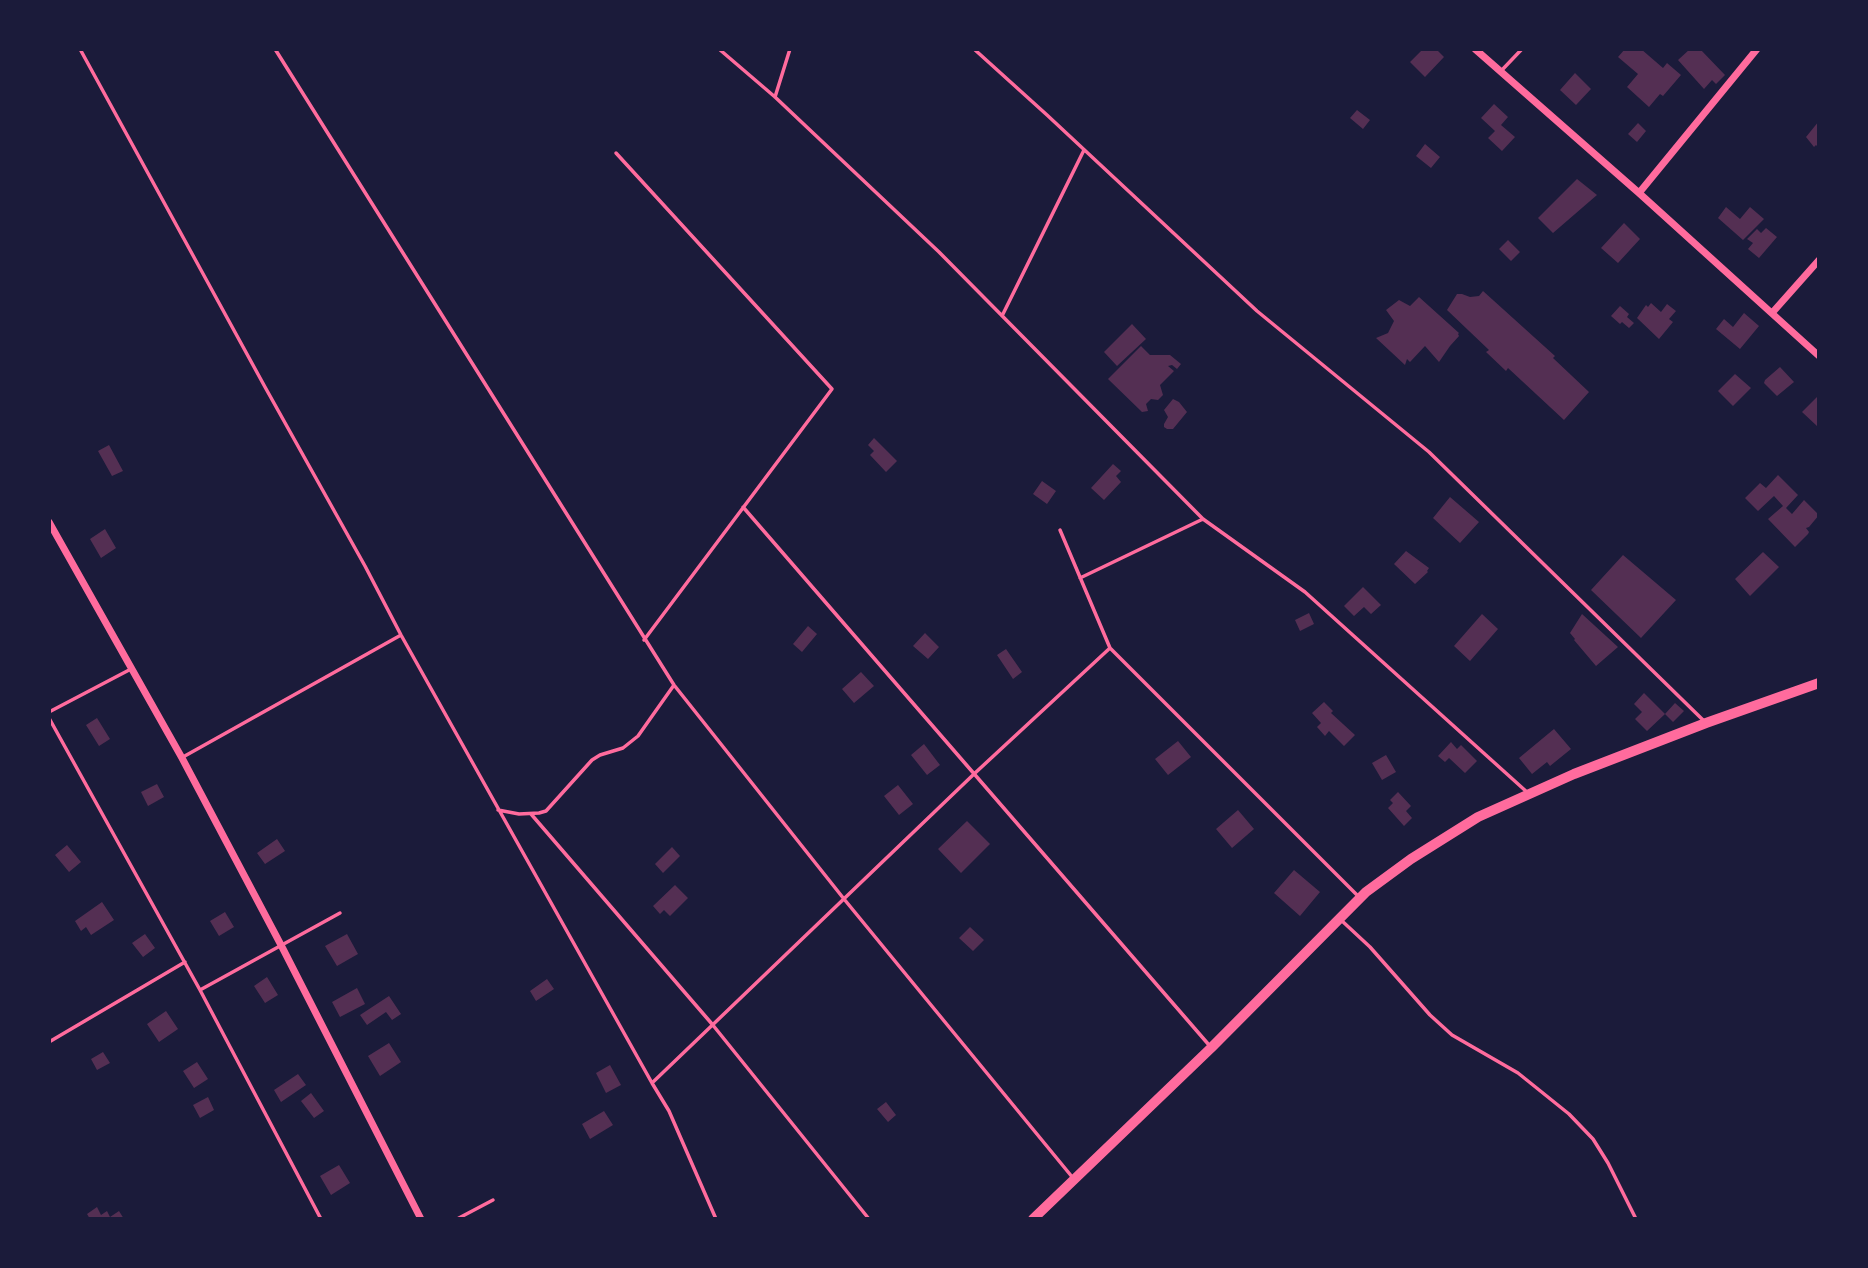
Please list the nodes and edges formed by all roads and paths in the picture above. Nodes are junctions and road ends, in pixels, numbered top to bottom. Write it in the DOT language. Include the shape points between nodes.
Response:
graph roads {
  1 [pos="80,49"];
  2 [pos="275,49"];
  3 [pos="719,49"];
  4 [pos="790,49"];
  5 [pos="974,49"];
  6 [pos="1475,49"];
  7 [pos="1522,49"];
  8 [pos="1757,49"];
  9 [pos="1500,72"];
  10 [pos="775,97"];
  11 [pos="1084,150"];
  12 [pos="615,153"];
  13 [pos="1639,193"];
  14 [pos="1819,260"];
  15 [pos="1772,313"];
  16 [pos="1002,316"];
  17 [pos="1819,356"];
  18 [pos="743,507"];
  19 [pos="1203,520"];
  20 [pos="49,522"];
  21 [pos="1060,530"];
  22 [pos="1080,578"];
  23 [pos="401,635"];
  24 [pos="644,640"];
  25 [pos="1110,648"];
  26 [pos="131,669"];
  27 [pos="1819,683"];
  28 [pos="674,685"];
  29 [pos="49,712"];
  30 [pos="49,718"];
  31 [pos="1706,723"];
  32 [pos="183,758"];
  33 [pos="974,774"];
  34 [pos="1529,794"];
  35 [pos="498,810"];
  36 [pos="531,814"];
  37 [pos="1361,898"];
  38 [pos="844,899"];
  39 [pos="340,913"];
  40 [pos="1340,919"];
  41 [pos="281,945"];
  42 [pos="185,962"];
  43 [pos="200,990"];
  44 [pos="712,1024"];
  45 [pos="49,1042"];
  46 [pos="1211,1048"];
  47 [pos="652,1083"];
  48 [pos="1074,1180"];
  49 [pos="493,1200"];
  50 [pos="321,1219"];
  51 [pos="421,1219"];
  52 [pos="457,1219"];
  53 [pos="716,1219"];
  54 [pos="869,1219"];
  55 [pos="1033,1219"];
  56 [pos="1636,1219"];
  1 -- 23 [label="lane"];
  2 -- 24 [label="lane"];
  3 -- 10 [label="lane"];
  4 -- 10 [label="lane"];
  5 -- 11 [label="lane"];
  6 -- 9 [label="street"];
  7 -- 9 [label="lane"];
  8 -- 13 [label="street"];
  9 -- 13 [label="street"];
  10 -- 16 [label="lane"];
  11 -- 16 [label="lane"];
  11 -- 31 [label="lane" via="1257,311 1429,452"];
  12 -- 18 [label="lane" via="832,389"];
  13 -- 15 [label="street"];
  14 -- 15 [label="street"];
  15 -- 17 [label="street"];
  16 -- 19 [label="lane"];
  18 -- 24 [label="lane"];
  18 -- 33 [label="lane"];
  19 -- 22 [label="lane"];
  19 -- 34 [label="lane" via="1305,592"];
  20 -- 26 [label="street"];
  21 -- 22 [label="lane"];
  22 -- 25 [label="lane"];
  23 -- 32 [label="lane"];
  23 -- 35 [label="lane"];
  24 -- 28 [label="lane"];
  25 -- 33 [label="lane"];
  25 -- 37 [label="lane"];
  26 -- 29 [label="lane"];
  26 -- 32 [label="street"];
  27 -- 31 [label="main road"];
  28 -- 36 [label="lane" via="638,736 623,748 600,754 546,811"];
  28 -- 38 [label="lane"];
  30 -- 42 [label="lane"];
  31 -- 34 [label="main road"];
  32 -- 41 [label="street"];
  33 -- 38 [label="lane"];
  33 -- 46 [label="lane"];
  34 -- 37 [label="main road" via="1478,817 1411,859"];
  35 -- 36 [label="lane"];
  35 -- 47 [label="lane"];
  36 -- 44 [label="lane"];
  37 -- 40 [label="main road"];
  38 -- 44 [label="lane"];
  38 -- 48 [label="lane"];
  39 -- 41 [label="lane"];
  40 -- 46 [label="main road"];
  40 -- 56 [label="lane" via="1452,1035 1518,1073 1569,1114 1593,1139"];
  41 -- 43 [label="lane"];
  41 -- 51 [label="street"];
  42 -- 43 [label="lane"];
  42 -- 45 [label="lane"];
  43 -- 50 [label="lane"];
  44 -- 47 [label="lane"];
  44 -- 54 [label="lane"];
  46 -- 48 [label="main road"];
  47 -- 53 [label="lane"];
  48 -- 55 [label="main road"];
  49 -- 52 [label="lane"];
}
